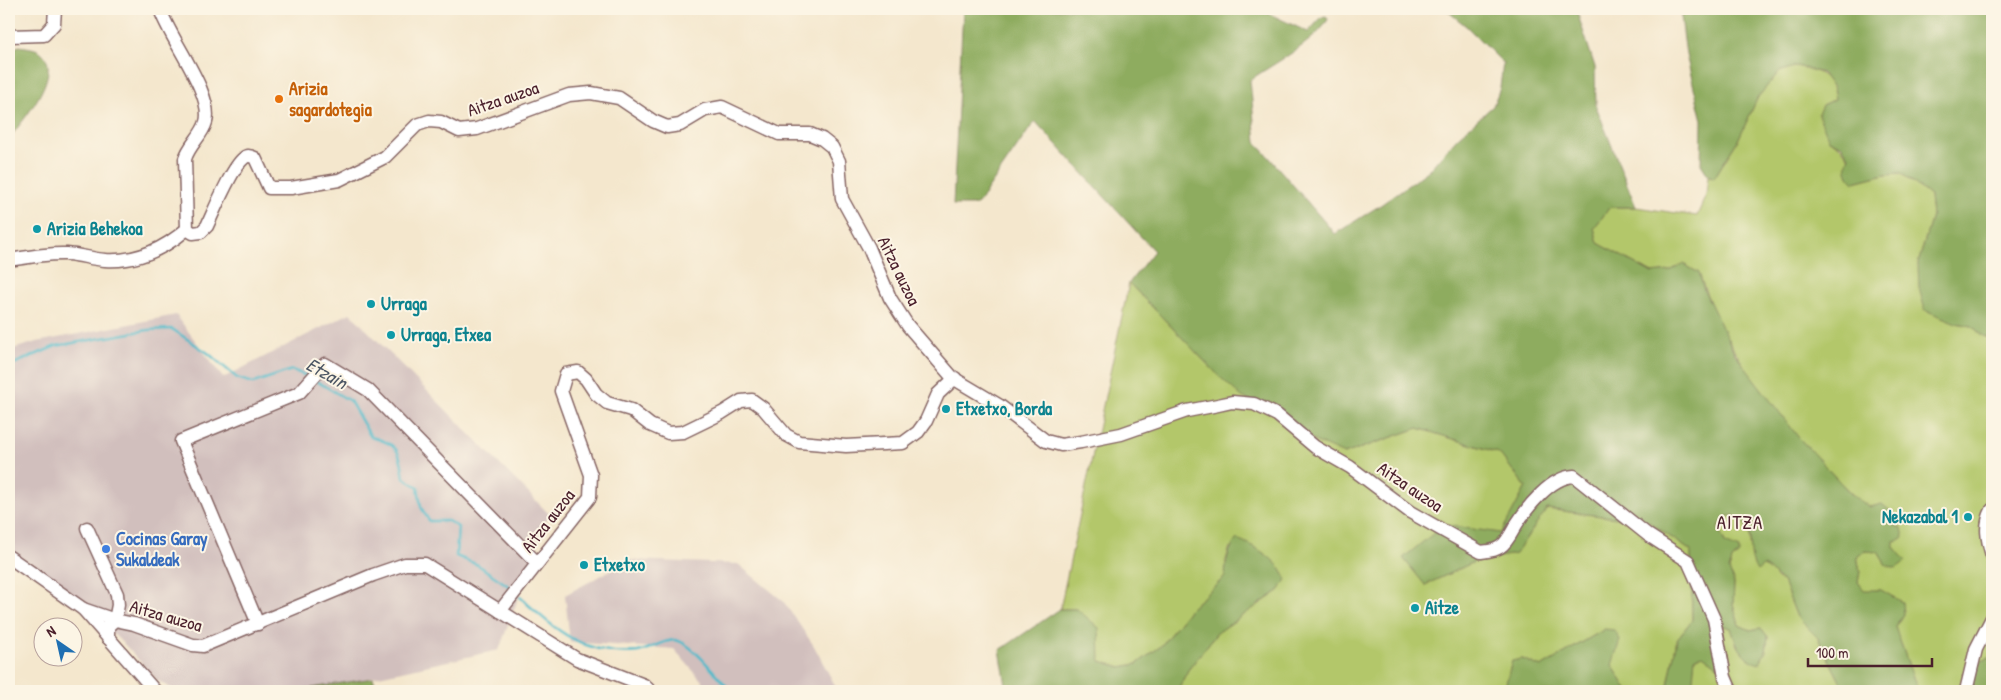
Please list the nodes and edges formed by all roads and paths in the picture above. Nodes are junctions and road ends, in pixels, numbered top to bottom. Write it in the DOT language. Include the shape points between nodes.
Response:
graph roads {
  1 [pos="55,9"];
  2 [pos="160,9"];
  3 [pos="9,36"];
  4 [pos="187,229"];
  5 [pos="9,260"];
  6 [pos="955,378"];
  7 [pos="1992,510"];
  8 [pos="87,528"];
  9 [pos="1992,555"];
  10 [pos="9,556"];
  11 [pos="537,563"];
  12 [pos="83,609"];
  13 [pos="500,611"];
  14 [pos="1992,618"];
  15 [pos="114,620"];
  16 [pos="258,624"];
  17 [pos="108,638"];
  18 [pos="155,691"];
  19 [pos="650,691"];
  20 [pos="1731,691"];
  21 [pos="1966,691"];
  1 -- 3 [label="street" via="54,24 44,35"];
  2 -- 4 [label="street" via="164,24 177,43 206,106 206,124 184,159"];
  4 -- 5 [label="street" via="158,249 124,260 63,254"];
  4 -- 6 [label="street, Aitza auzoa" via="193,233 201,232 207,226 232,175 243,158 248,156 255,158 269,188 291,188 339,180 385,157 417,126 429,121 441,122 459,131 477,129 569,95 592,93 619,98 667,127 680,125 705,110 722,106 779,134 810,134 832,147 840,161 842,198 869,248 890,298 908,326"];
  6 -- 11 [label="street, Aitza auzoa" via="938,394 918,432 903,443 846,446 799,442 786,436 763,408 752,400 741,400 683,432 668,433 650,425 631,410 596,394 578,372 566,374 561,391 591,475 590,497"];
  6 -- 20 [label="street, Aitza auzoa" via="1046,441 1061,445 1121,434 1218,404 1254,404 1277,415 1315,447 1410,512 1481,552 1491,552 1502,546 1538,498 1563,476 1574,476 1648,535 1688,561 1714,619"];
  7 -- 9 [label="street" via="1986,538"];
  8 -- 15 [label="street" via="117,594"];
  10 -- 12 [label="street"];
  11 -- 13 [label="street, Aitza auzoa"];
  11 -- 16 [label="street" via="368,390 325,364 299,393 181,441"];
  12 -- 15 [label="street"];
  12 -- 17 [label="street"];
  13 -- 16 [label="street, Aitza auzoa" via="425,564 405,564"];
  13 -- 19 [label="street, Aitza auzoa" via="577,659 644,685"];
  14 -- 21 [label="street" via="1976,649"];
  15 -- 16 [label="street, Aitza auzoa" via="198,646"];
  15 -- 17 [label="street, Aitza auzoa" via="108,626"];
  17 -- 18 [label="street"];
}
